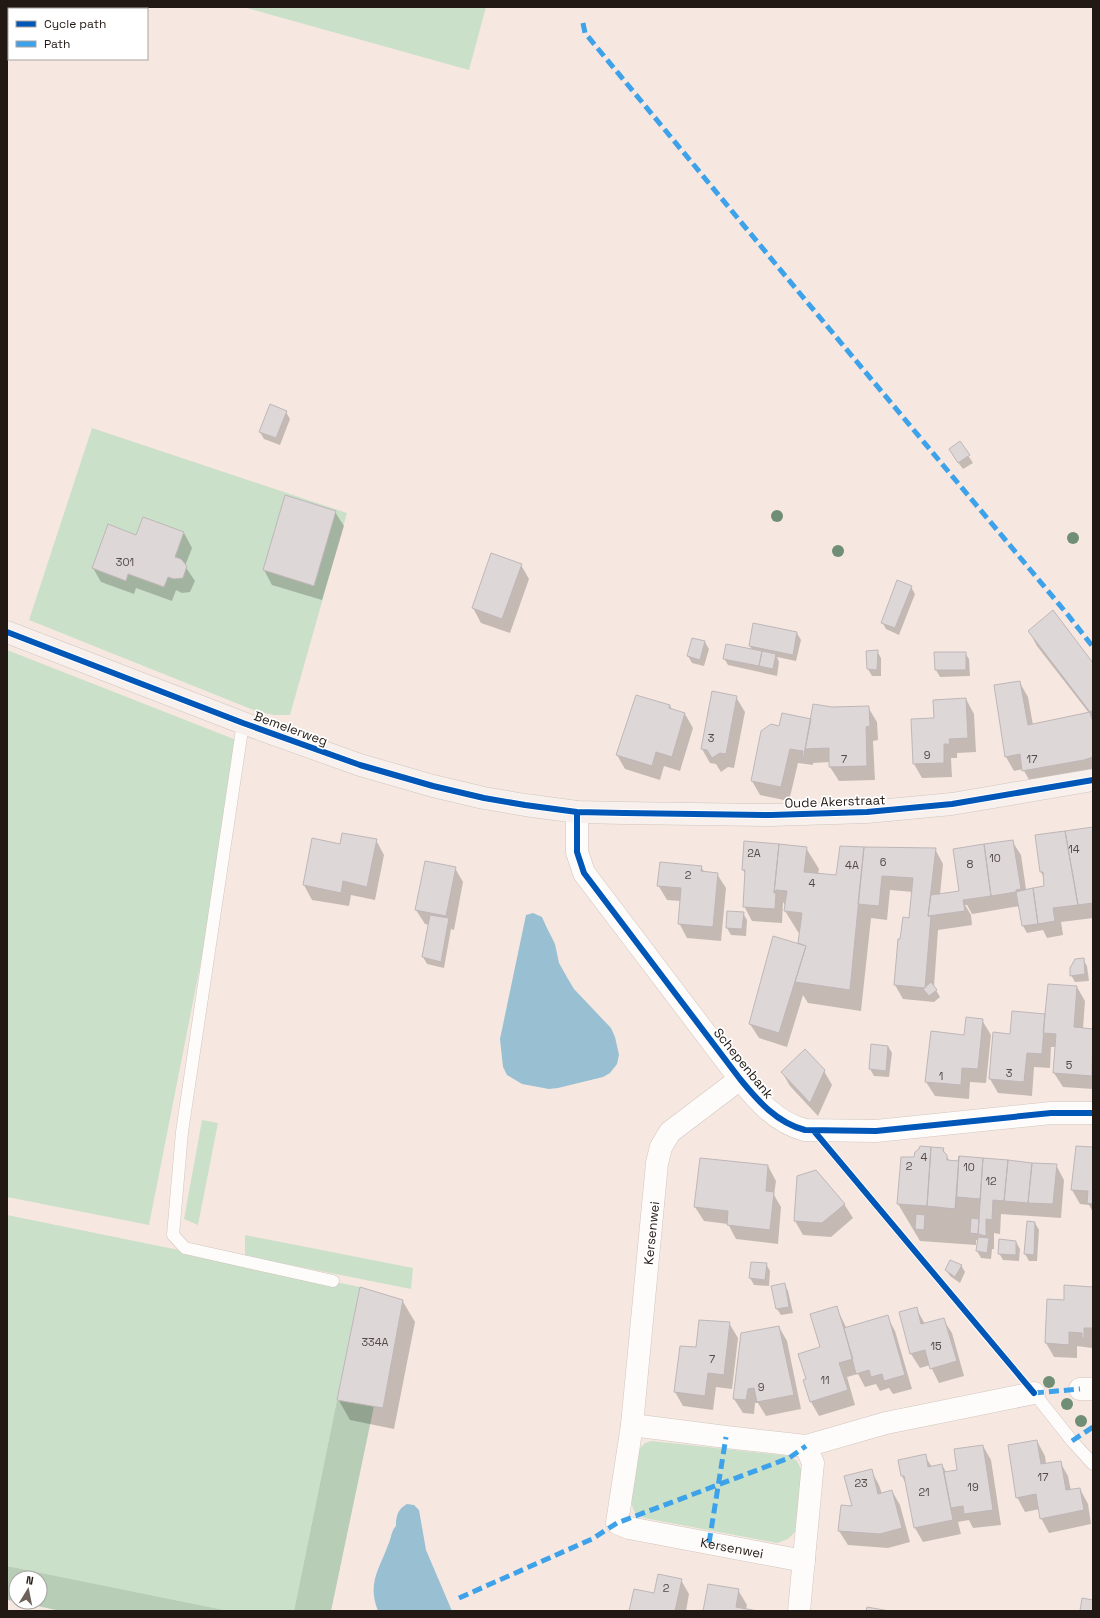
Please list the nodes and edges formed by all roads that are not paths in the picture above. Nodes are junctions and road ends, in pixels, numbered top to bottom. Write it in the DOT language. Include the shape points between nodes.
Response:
graph roads {
  1 [pos="7,632"];
  2 [pos="243,723"];
  3 [pos="1093,780"];
  4 [pos="577,812"];
  5 [pos="740,1079"];
  6 [pos="1093,1113"];
  7 [pos="333,1281"];
  8 [pos="1034,1393"];
  9 [pos="632,1425"];
  10 [pos="806,1446"];
  11 [pos="1093,1464"];
  12 [pos="804,1561"];
  13 [pos="799,1611"];
  1 -- 2 [label="street, Bemelerweg"];
  2 -- 4 [label="street, Bemelerweg" via="398,777 484,798"];
  2 -- 7 [label="lane" via="182,1132 173,1235 185,1248"];
  3 -- 4 [label="street, Oude Akerstraat" via="952,804 867,812 771,815"];
  4 -- 5 [label="street, Schepenbank" via="577,852 584,873"];
  5 -- 6 [label="street, Schepenbank" via="768,1110 790,1124 806,1130 876,1131 1051,1113"];
  5 -- 9 [label="street, Kersenwei" via="670,1132 661,1146"];
  8 -- 10 [label="street" via="886,1423"];
  8 -- 11 [label="lane"];
  9 -- 10 [label="street"];
  9 -- 12 [label="street, Kersenwei" via="617,1524"];
  10 -- 12 [label="street" via="813,1463"];
  12 -- 13 [label="street"];
}
